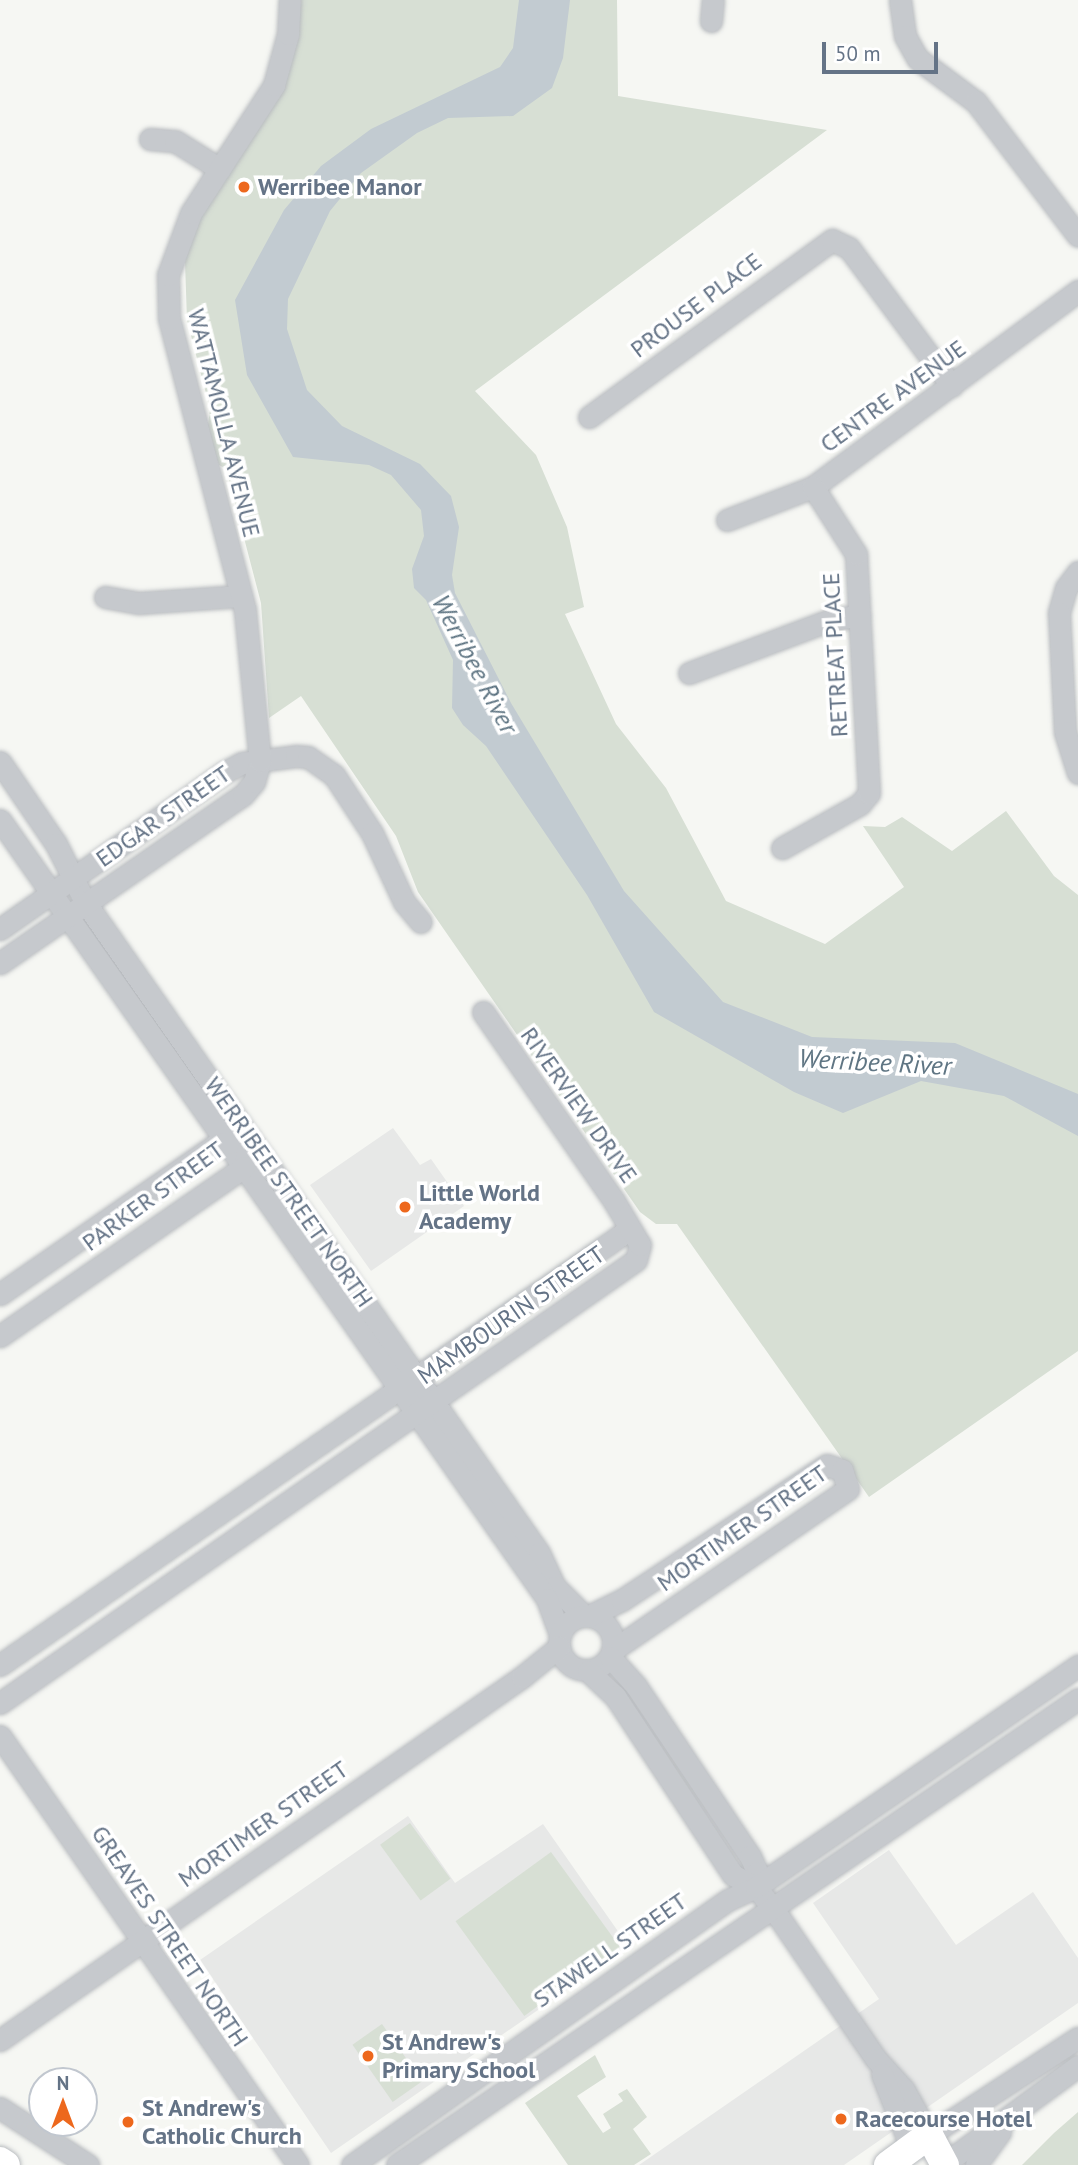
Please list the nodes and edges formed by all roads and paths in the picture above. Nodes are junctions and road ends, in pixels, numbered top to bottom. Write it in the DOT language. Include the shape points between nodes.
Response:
graph roads {
  1 [pos="290,0"];
  2 [pos="900,0"];
  3 [pos="150,139"];
  4 [pos="220,169"];
  5 [pos="1078,236"];
  6 [pos="1078,291"];
  7 [pos="952,386"];
  8 [pos="589,417"];
  9 [pos="813,487"];
  10 [pos="727,520"];
  11 [pos="1065,581"];
  12 [pos="240,596"];
  13 [pos="105,597"];
  14 [pos="860,615"];
  15 [pos="689,673"];
  16 [pos="260,761"];
  17 [pos="0,762"];
  18 [pos="1078,773"];
  19 [pos="0,820"];
  20 [pos="782,849"];
  21 [pos="73,877"];
  22 [pos="51,893"];
  23 [pos="85,902"];
  24 [pos="68,916"];
  25 [pos="421,922"];
  26 [pos="0,929"];
  27 [pos="0,963"];
  28 [pos="483,1012"];
  29 [pos="250,1139"];
  30 [pos="225,1140"];
  31 [pos="244,1167"];
  32 [pos="630,1229"];
  33 [pos="0,1294"];
  34 [pos="0,1336"];
  35 [pos="416,1376"];
  36 [pos="398,1390"];
  37 [pos="434,1401"];
  38 [pos="416,1414"];
  39 [pos="587,1616"];
  40 [pos="612,1653"];
  41 [pos="569,1654"];
  42 [pos="0,1665"];
  43 [pos="1078,1666"];
  44 [pos="1078,1699"];
  45 [pos="0,1703"];
  46 [pos="988,1730"];
  47 [pos="0,1735"];
  48 [pos="1001,1751"];
  49 [pos="905,1787"];
  50 [pos="919,1807"];
  51 [pos="756,1887"];
  52 [pos="774,1910"];
  53 [pos="142,1940"];
  54 [pos="1078,2038"];
  55 [pos="0,2040"];
  56 [pos="1078,2066"];
  57 [pos="0,2108"];
  58 [pos="1015,2114"];
  59 [pos="932,2157"];
  60 [pos="0,2161"];
  61 [pos="6,2165"];
  62 [pos="88,2165"];
  63 [pos="298,2165"];
  64 [pos="352,2165"];
  65 [pos="397,2165"];
  66 [pos="887,2165"];
  67 [pos="976,2165"];
  1 -- 4 [label="street, WATTAMOLLA AVENUE" via="288,34 274,85"];
  2 -- 5 [label="street" via="897,29 918,59 976,103"];
  3 -- 4 [label="street" via="175,141"];
  4 -- 12 [label="street, WATTAMOLLA AVENUE" via="181,231 168,275 167,300"];
  6 -- 7 [label="street, CENTRE AVENUE"];
  7 -- 8 [label="street, PROUSE PLACE" via="836,231"];
  7 -- 9 [label="street, CENTRE AVENUE"];
  9 -- 10 [label="street, CENTRE AVENUE"];
  9 -- 14 [label="street, RETREAT PLACE" via="853,547"];
  11 -- 18 [label="street" via="1059,613 1063,704 1065,732"];
  12 -- 13 [label="street" via="139,603"];
  12 -- 16 [label="street, WATTAMOLLA AVENUE"];
  14 -- 15 [label="street" via="830,620"];
  14 -- 20 [label="street, RETREAT PLACE" via="874,795"];
  16 -- 21 [label="street, EDGAR STREET" via="225,772"];
  16 -- 23 [label="street, EDGAR STREET" via="254,782 243,795"];
  16 -- 25 [label="street" via="308,757 334,775 372,832 404,902"];
  17 -- 21 [label="street, WERRIBEE STREET NORTH"];
  19 -- 22 [label="street, WERRIBEE STREET NORTH"];
  21 -- 22 [label="street, EDGAR STREET"];
  21 -- 23 [label="street, WERRIBEE STREET NORTH"];
  22 -- 24 [label="street, WERRIBEE STREET NORTH"];
  22 -- 26 [label="street, EDGAR STREET"];
  23 -- 24 [label="street, EDGAR STREET"];
  23 -- 29 [label="street, WERRIBEE STREET NORTH"];
  24 -- 27 [label="street, EDGAR STREET"];
  24 -- 30 [label="street, WERRIBEE STREET NORTH"];
  28 -- 32 [label="street, RIVERVIEW DRIVE"];
  29 -- 30 [label="street, PARKER STREET"];
  29 -- 31 [label="street, PARKER STREET"];
  29 -- 35 [label="street, WERRIBEE STREET NORTH"];
  30 -- 31 [label="street, WERRIBEE STREET NORTH"];
  30 -- 33 [label="street, PARKER STREET"];
  31 -- 34 [label="street, PARKER STREET"];
  31 -- 36 [label="street, WERRIBEE STREET NORTH"];
  32 -- 35 [label="street, MAMBOURIN STREET"];
  32 -- 37 [label="street, MAMBOURIN STREET" via="640,1245 636,1259"];
  35 -- 36 [label="street, MAMBOURIN STREET"];
  35 -- 37 [label="street, WERRIBEE STREET NORTH"];
  36 -- 38 [label="street, WERRIBEE STREET NORTH"];
  36 -- 42 [label="street, MAMBOURIN STREET"];
  37 -- 38 [label="street, MAMBOURIN STREET"];
  37 -- 39 [label="street, WERRIBEE STREET NORTH" via="539,1553 555,1587"];
  38 -- 41 [label="street, WERRIBEE STREET NORTH" via="547,1599"];
  38 -- 45 [label="street, MAMBOURIN STREET"];
  39 -- 40 [label="street, WERRIBEE STREET NORTH" via="606,1623"];
  39 -- 40 [label="street, MORTIMER STREET" via="622,1600 827,1465 842,1470 848,1489"];
  39 -- 41 [label="street" via="570,1621"];
  40 -- 41 [label="street"];
  40 -- 51 [label="street, WERRIBEE STREET NORTH" via="750,1856 758,1872"];
  41 -- 51 [label="street, WERRIBEE STREET NORTH" via="615,1696 733,1875"];
  41 -- 53 [label="street, MORTIMER STREET" via="522,1677"];
  43 -- 46 [label="street, STAWELL STREET"];
  44 -- 48 [label="street"];
  46 -- 48 [label="street"];
  46 -- 49 [label="street, STAWELL STREET"];
  47 -- 53 [label="street, GREAVES STREET NORTH"];
  48 -- 50 [label="street"];
  49 -- 50 [label="street"];
  49 -- 51 [label="street, STAWELL STREET"];
  50 -- 52 [label="street"];
  51 -- 52 [label="street, WERRIBEE STREET NORTH"];
  51 -- 64 [label="street, STAWELL STREET" via="728,1900"];
  52 -- 59 [label="street, WERRIBEE STREET NORTH" via="876,2059 904,2090"];
  52 -- 65 [label="street"];
  53 -- 55 [label="street, MORTIMER STREET"];
  53 -- 63 [label="street, GREAVES STREET NORTH"];
  54 -- 59 [label="street"];
  56 -- 58 [label="street"];
  57 -- 62 [label="street"];
  58 -- 59 [label="street"];
  58 -- 67 [label="street"];
  59 -- 66 [label="main road"];
  60 -- 61 [label="main road"];
}
